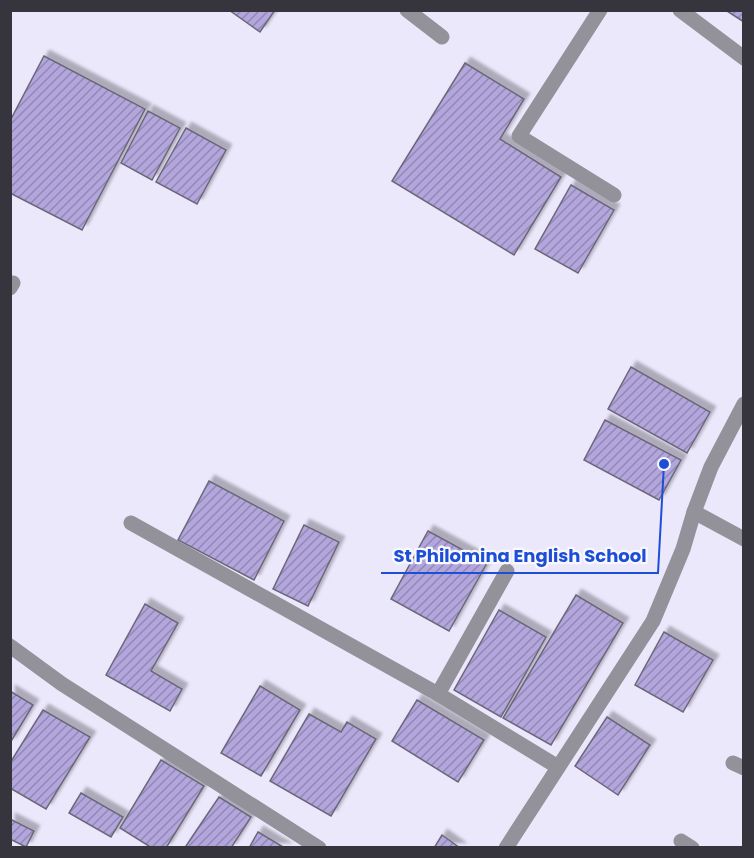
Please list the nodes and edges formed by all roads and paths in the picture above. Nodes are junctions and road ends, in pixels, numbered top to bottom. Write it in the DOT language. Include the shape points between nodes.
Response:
graph roads {
  1 [pos="407,10"];
  2 [pos="600,10"];
  3 [pos="680,10"];
  4 [pos="442,37"];
  5 [pos="744,58"];
  6 [pos="614,195"];
  7 [pos="744,404"];
  8 [pos="694,512"];
  9 [pos="131,523"];
  10 [pos="744,539"];
  11 [pos="507,571"];
  12 [pos="10,646"];
  13 [pos="438,694"];
  14 [pos="558,767"];
  15 [pos="319,848"];
  16 [pos="506,848"];
  1 -- 4 [label="street"];
  2 -- 6 [label="street" via="519,136"];
  3 -- 5 [label="street"];
  7 -- 8 [label="street" via="711,467"];
  8 -- 10 [label="street"];
  8 -- 14 [label="street" via="653,621"];
  9 -- 13 [label="street"];
  11 -- 13 [label="street"];
  12 -- 15 [label="street" via="62,684"];
  13 -- 14 [label="street"];
  14 -- 16 [label="street"];
}
